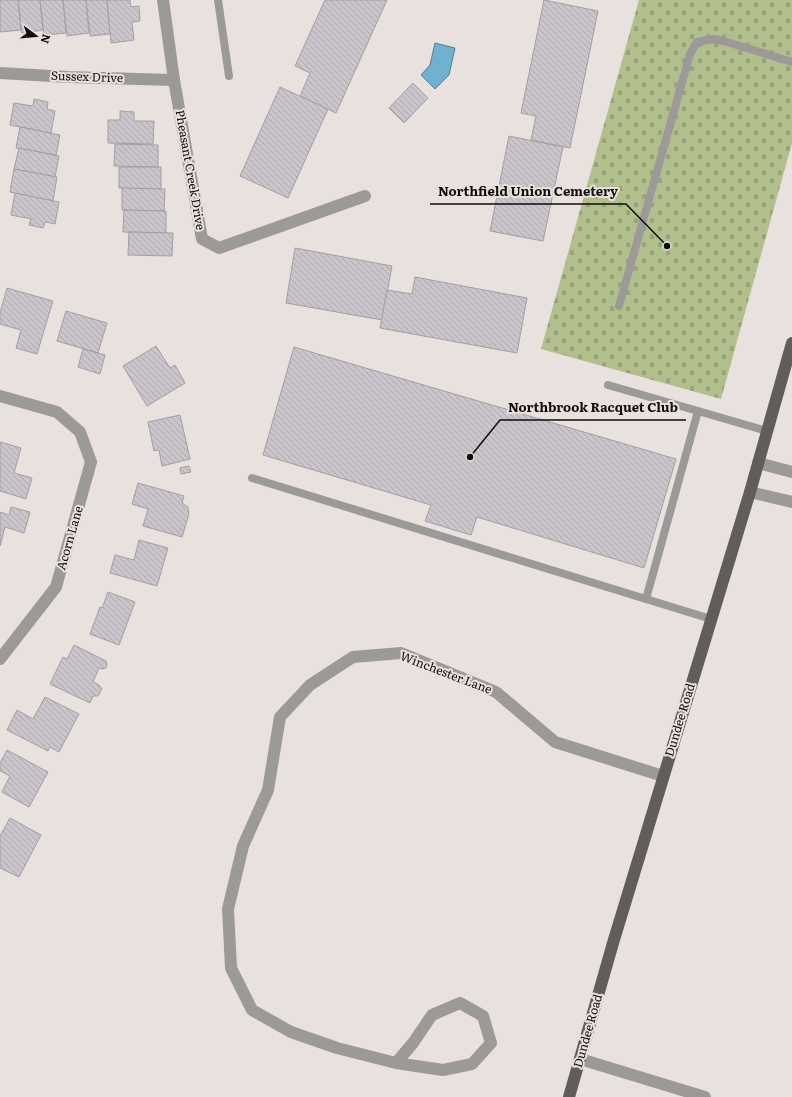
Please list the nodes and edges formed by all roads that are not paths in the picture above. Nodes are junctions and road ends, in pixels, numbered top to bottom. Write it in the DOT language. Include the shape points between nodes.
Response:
graph roads {
  1 [pos="163,0"];
  2 [pos="218,0"];
  3 [pos="792,62"];
  4 [pos="0,73"];
  5 [pos="229,76"];
  6 [pos="174,80"];
  7 [pos="365,196"];
  8 [pos="619,306"];
  9 [pos="792,343"];
  10 [pos="608,385"];
  11 [pos="0,396"];
  12 [pos="698,411"];
  13 [pos="767,431"];
  14 [pos="758,462"];
  15 [pos="792,472"];
  16 [pos="252,478"];
  17 [pos="750,492"];
  18 [pos="792,502"];
  19 [pos="646,599"];
  20 [pos="711,619"];
  21 [pos="0,658"];
  22 [pos="663,776"];
  23 [pos="580,1060"];
  24 [pos="396,1063"];
  25 [pos="569,1097"];
  26 [pos="705,1097"];
  1 -- 6 [label="street, Pheasant Creek Drive"];
  2 -- 5 [label="lane"];
  3 -- 8 [label="lane" via="727,42 697,42 690,54"];
  4 -- 6 [label="street, Sussex Drive"];
  6 -- 7 [label="street, Pheasant Creek Drive" via="202,239 219,248"];
  9 -- 13 [label="main road, Dundee Road"];
  10 -- 12 [label="lane"];
  11 -- 21 [label="street, Acorn Lane" via="57,412 80,432 91,462 56,587"];
  12 -- 13 [label="lane"];
  12 -- 19 [label="lane"];
  13 -- 14 [label="main road, Dundee Road"];
  14 -- 15 [label="street"];
  14 -- 17 [label="main road, Dundee Road"];
  16 -- 19 [label="lane"];
  17 -- 18 [label="street"];
  17 -- 20 [label="main road, Dundee Road"];
  19 -- 20 [label="lane"];
  20 -- 22 [label="main road, Dundee Road"];
  22 -- 23 [label="main road, Dundee Road"];
  22 -- 24 [label="street, Winchester Lane" via="555,742 496,692 401,653 354,657 310,685 280,717 268,790 243,846 228,909 231,968 252,1010 278,1025 337,1048"];
  23 -- 25 [label="main road, Dundee Road"];
  23 -- 26 [label="street"];
  24 -- 24 [label="street, Winchester Lane" via="443,1070 472,1064 491,1043 483,1016 460,1002 432,1015"];
}
